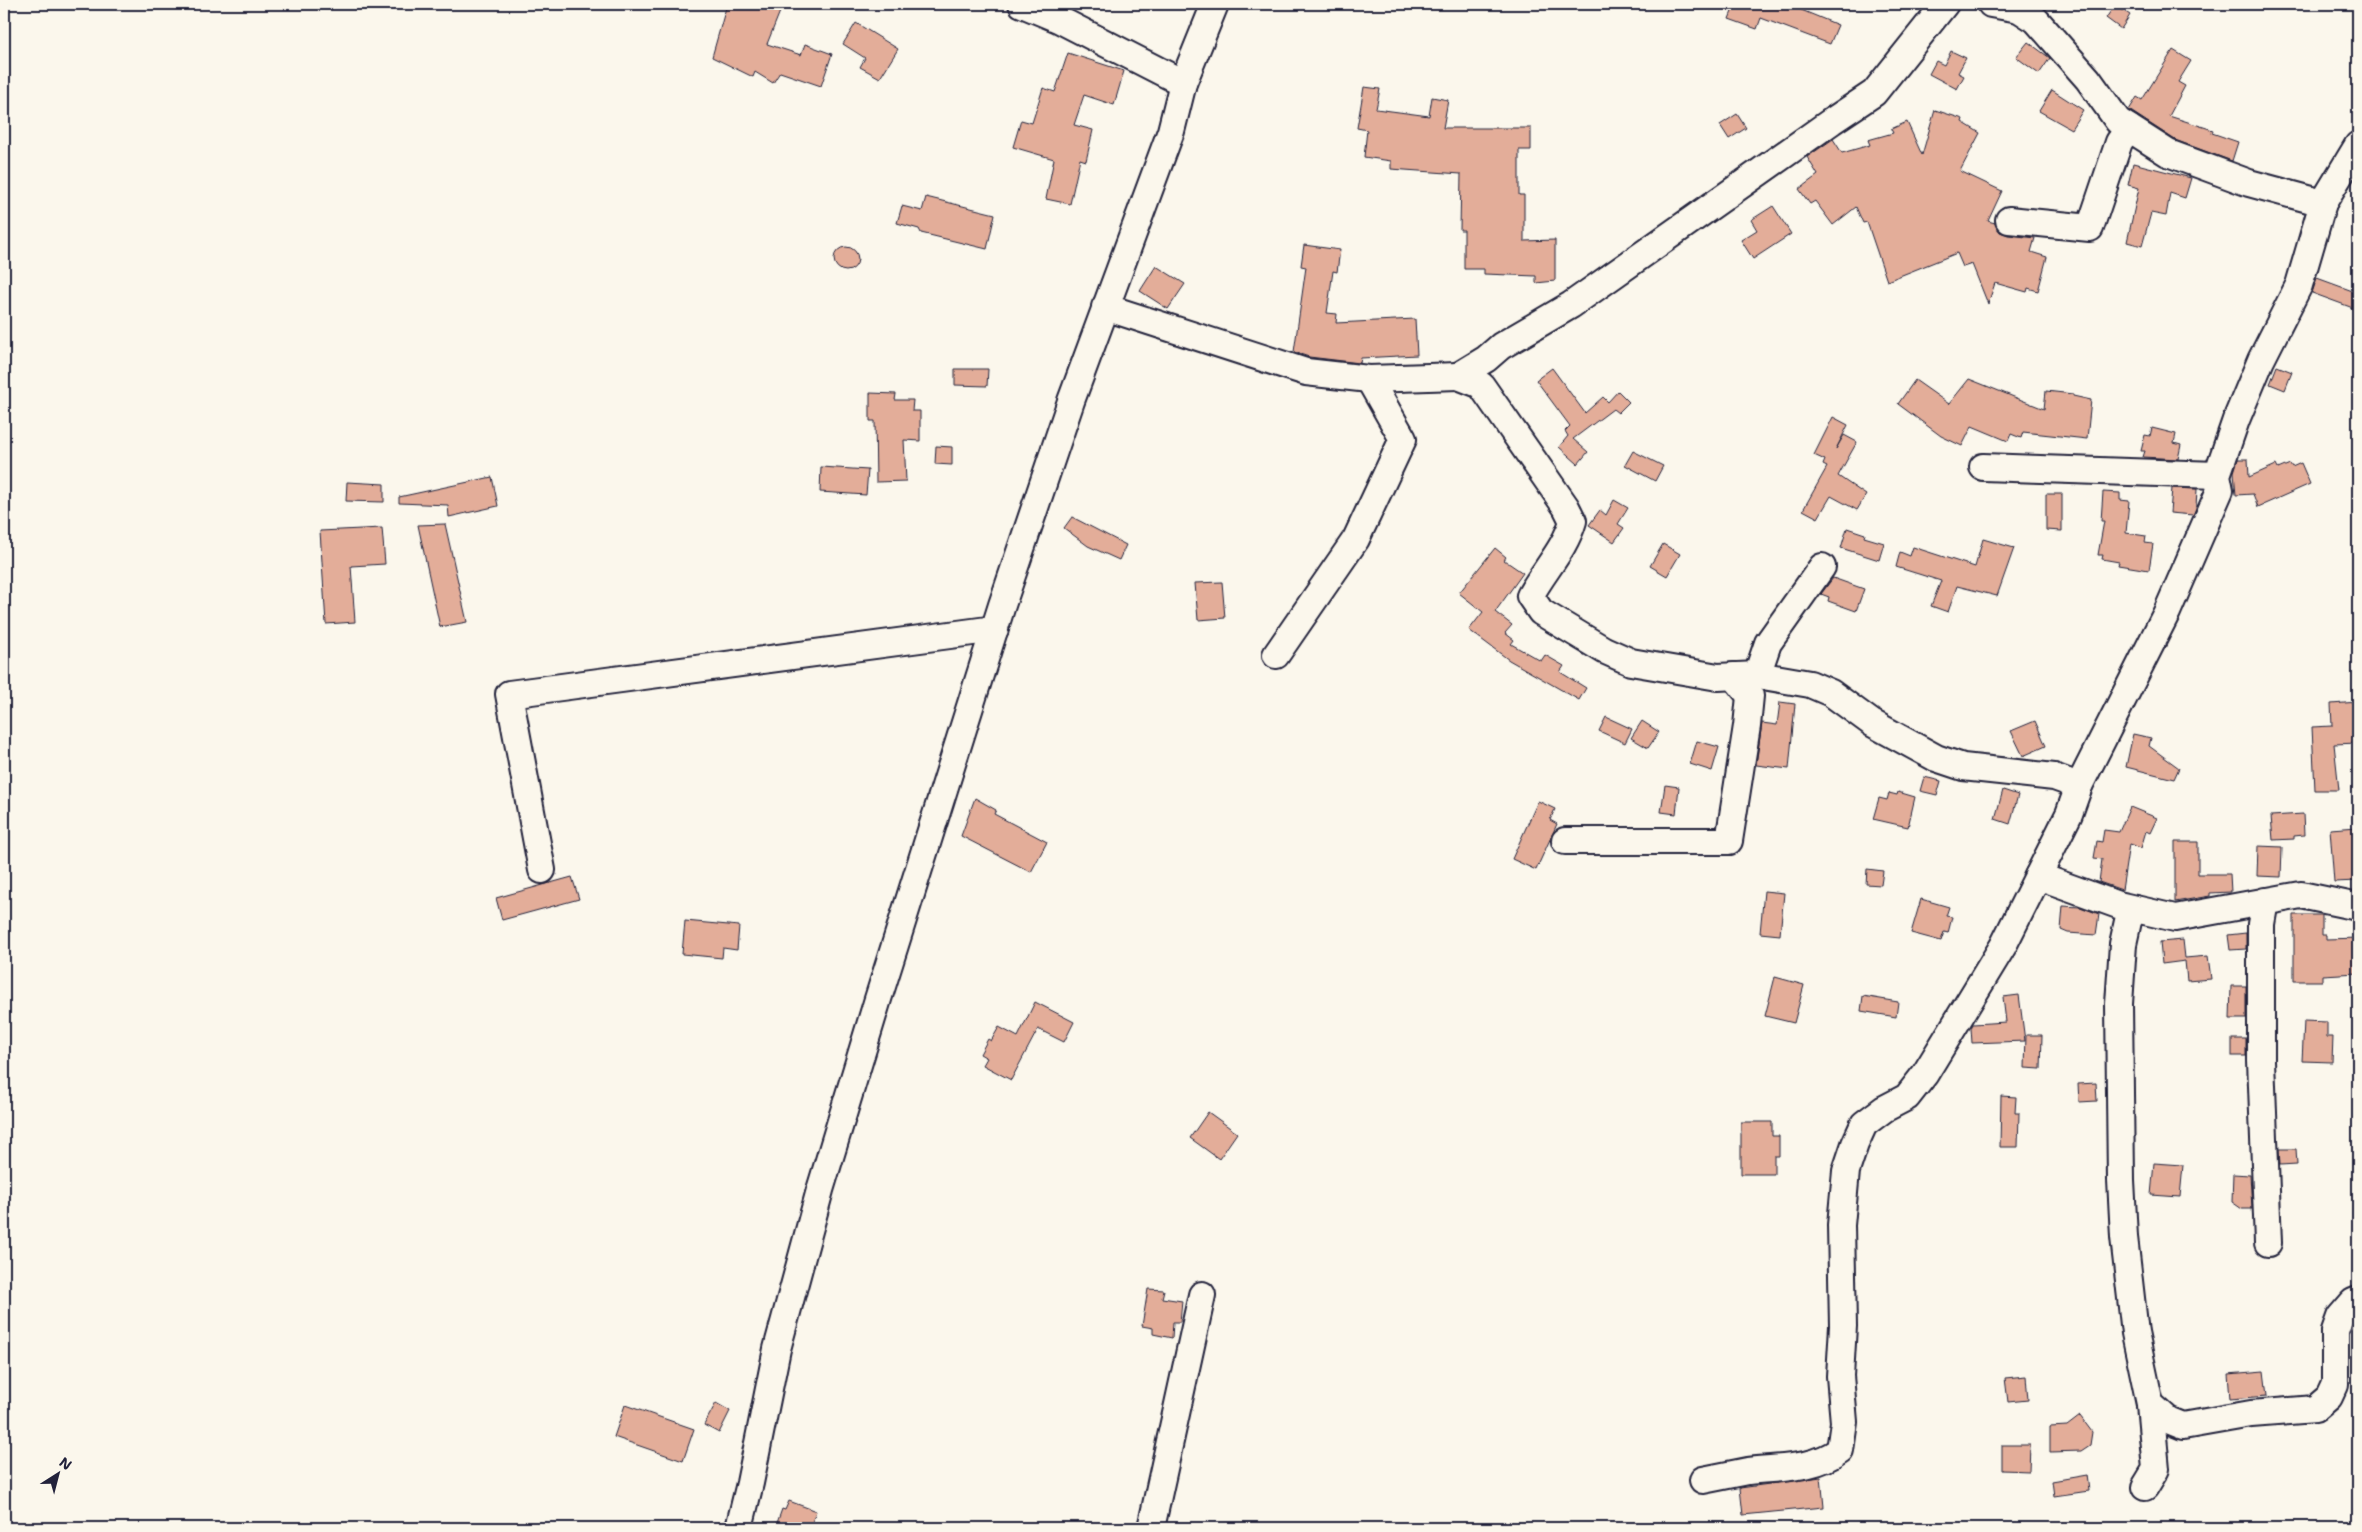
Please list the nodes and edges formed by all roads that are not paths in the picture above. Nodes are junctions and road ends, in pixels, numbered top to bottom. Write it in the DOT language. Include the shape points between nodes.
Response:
graph roads {
  1 [pos="1022,4"];
  2 [pos="1215,4"];
  3 [pos="1945,4"];
  4 [pos="1991,4"];
  5 [pos="1183,83"];
  6 [pos="2129,128"];
  7 [pos="2358,145"];
  8 [pos="2323,203"];
  9 [pos="2010,220"];
  10 [pos="1105,307"];
  11 [pos="1458,376"];
  12 [pos="1369,379"];
  13 [pos="1983,467"];
  14 [pos="2217,475"];
  15 [pos="1822,566"];
  16 [pos="995,629"];
  17 [pos="1276,655"];
  18 [pos="1746,675"];
  19 [pos="2079,786"];
  20 [pos="1566,841"];
  21 [pos="542,870"];
  22 [pos="2038,876"];
  23 [pos="2265,901"];
  24 [pos="2358,907"];
  25 [pos="2134,909"];
  26 [pos="2268,1243"];
  27 [pos="1202,1295"];
  28 [pos="2358,1300"];
  29 [pos="2150,1404"];
  30 [pos="1703,1480"];
  31 [pos="2145,1487"];
  32 [pos="739,1528"];
  33 [pos="1151,1528"];
  1 -- 5 [label="street"];
  2 -- 5 [label="street"];
  3 -- 11 [label="street" via="1874,93 1571,305 1501,346"];
  4 -- 6 [label="street" via="2019,9 2036,20 2088,79 2118,121"];
  5 -- 10 [label="street" via="1171,130"];
  6 -- 8 [label="street" via="2168,152 2249,183"];
  6 -- 9 [label="street" via="2118,142 2090,228"];
  7 -- 8 [label="street"];
  8 -- 14 [label="street" via="2299,285 2261,360"];
  10 -- 12 [label="street" via="1306,372"];
  10 -- 16 [label="street"];
  11 -- 12 [label="street"];
  11 -- 18 [label="street" via="1480,385 1573,521 1568,539 1530,596 1541,612 1604,650 1631,662 1718,678"];
  12 -- 17 [label="street" via="1403,439 1356,539"];
  13 -- 14 [label="street"];
  14 -- 19 [label="street" via="2220,490 2171,603"];
  15 -- 18 [label="street"];
  16 -- 21 [label="street" via="509,694"];
  16 -- 32 [label="street" via="820,1190 777,1349"];
  18 -- 19 [label="street" via="1810,684 1831,692 1872,723 1936,758 1963,767 2054,777"];
  18 -- 20 [label="street" via="1750,696 1747,726 1728,841"];
  19 -- 22 [label="street" via="2069,814"];
  22 -- 25 [label="street"];
  22 -- 30 [label="street" via="2003,946 1925,1074 1907,1097 1864,1124 1855,1144 1846,1171 1841,1225 1843,1326 1840,1376 1844,1422 1840,1450 1827,1460 1793,1468 1749,1471"];
  23 -- 24 [label="street" via="2301,895"];
  23 -- 25 [label="street" via="2175,918"];
  23 -- 26 [label="street" via="2261,1060"];
  25 -- 29 [label="street" via="2124,944 2119,1004 2121,1180 2135,1333"];
  27 -- 33 [label="street"];
  28 -- 29 [label="street" via="2353,1302 2335,1331 2335,1384 2329,1397 2315,1409 2251,1414 2183,1426 2168,1420"];
  29 -- 31 [label="street" via="2156,1469"];
}
